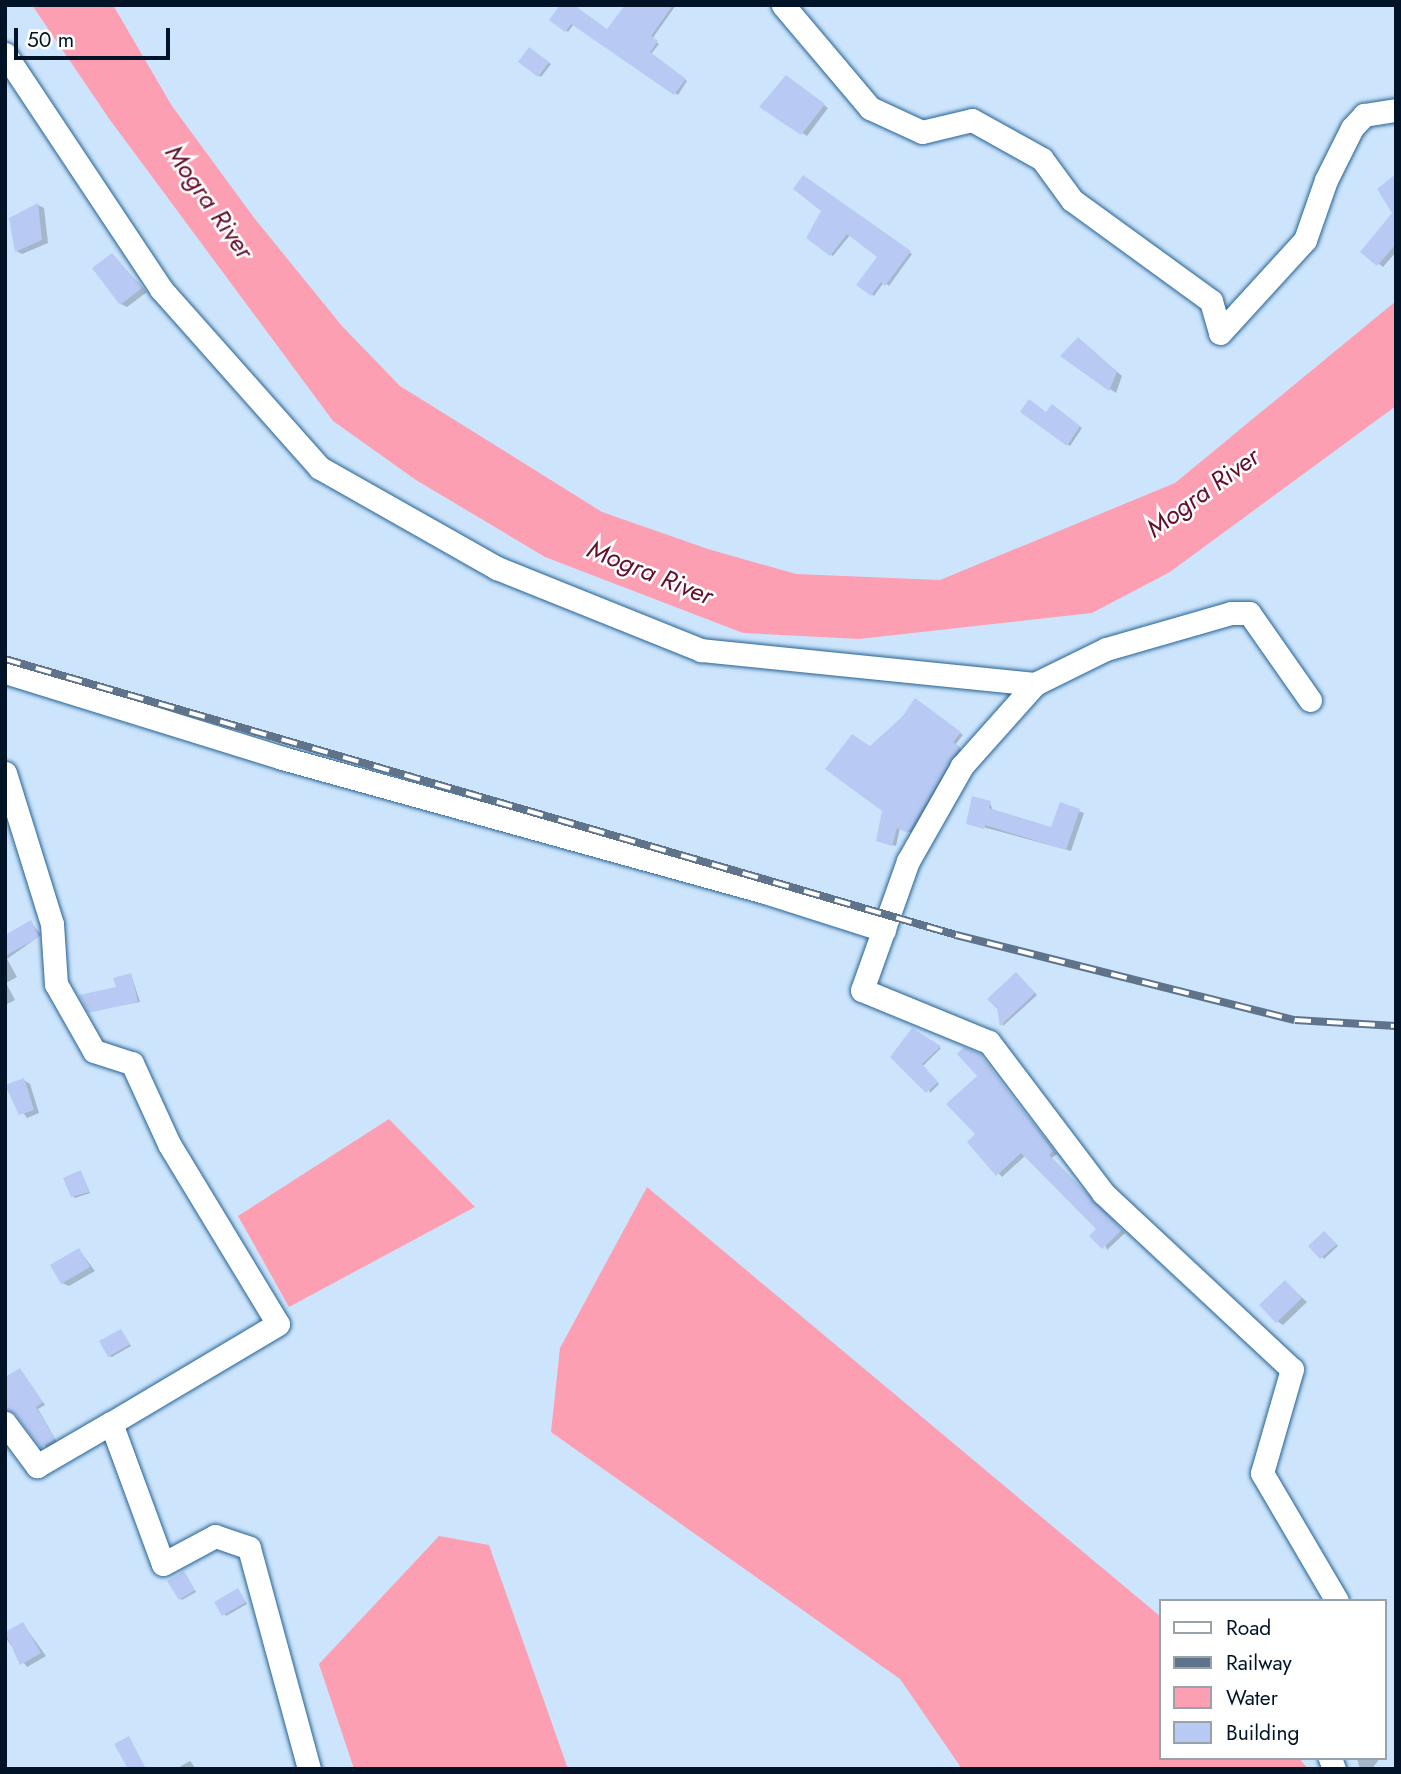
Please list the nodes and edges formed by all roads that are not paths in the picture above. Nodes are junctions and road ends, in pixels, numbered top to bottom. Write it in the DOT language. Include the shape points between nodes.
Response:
graph roads {
  1 [pos="783,5"];
  2 [pos="5,54"];
  3 [pos="1396,110"];
  4 [pos="5,672"];
  5 [pos="1035,684"];
  6 [pos="1310,701"];
  7 [pos="5,773"];
  8 [pos="884,930"];
  9 [pos="5,1423"];
  10 [pos="111,1423"];
  11 [pos="1336,1599"];
  12 [pos="309,1769"];
  1 -- 3 [label="street" via="870,108 922,132 972,120 1042,159 1072,200 1211,301 1220,333 1305,240 1326,180 1352,128 1364,115"];
  2 -- 5 [label="street" via="161,289 320,468 497,568 701,650"];
  4 -- 8 [label="street" via="282,758 765,892"];
  5 -- 6 [label="street" via="1106,649 1231,613 1249,613"];
  5 -- 8 [label="street" via="962,766 908,861"];
  7 -- 10 [label="street" via="52,924 56,985 94,1051 132,1063 169,1144 278,1324"];
  8 -- 11 [label="street" via="862,990 989,1042 1103,1194 1292,1369 1262,1473"];
  9 -- 10 [label="street" via="37,1466"];
  10 -- 12 [label="street" via="163,1564 215,1536 249,1548"];
}
